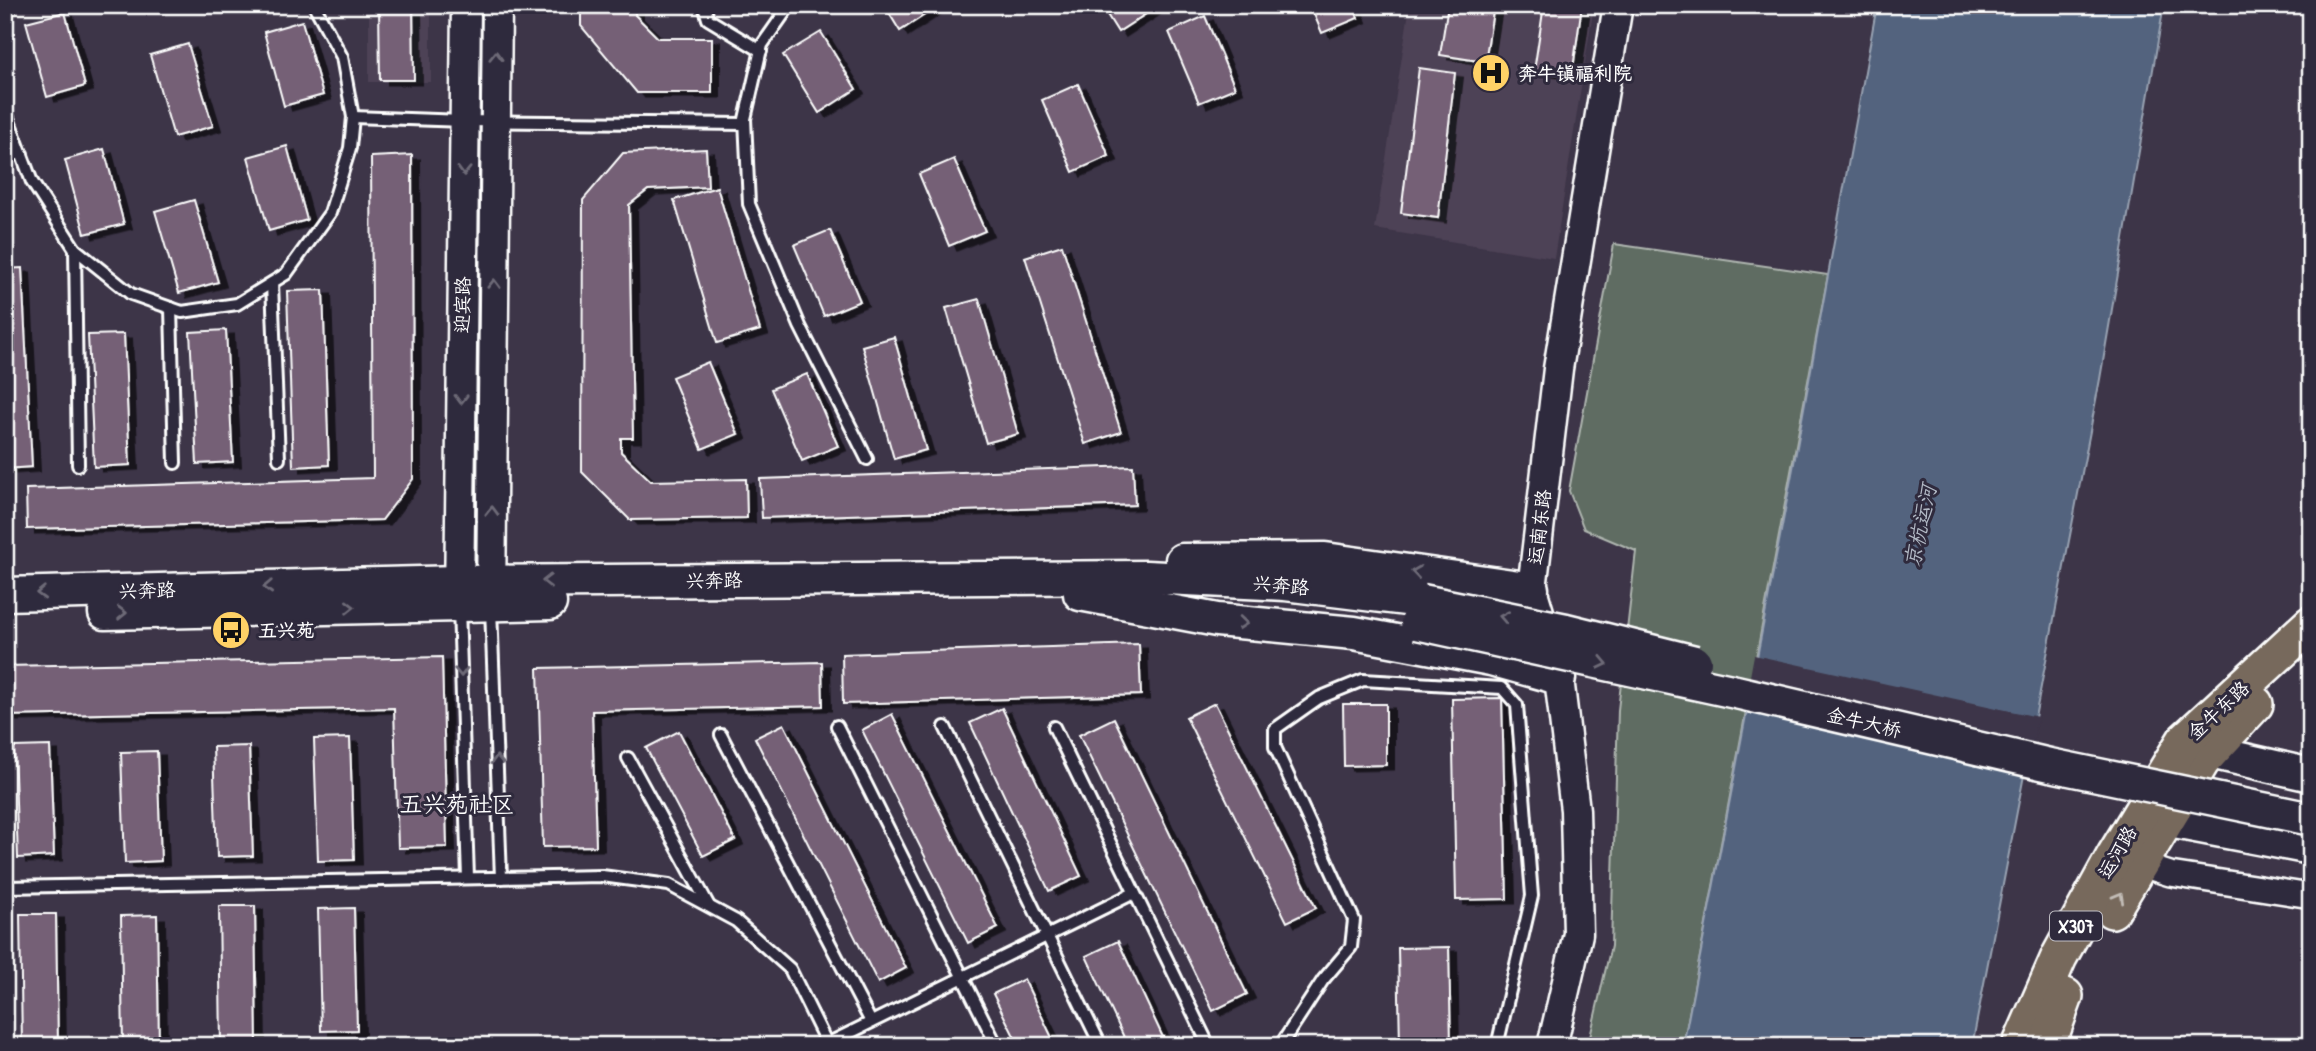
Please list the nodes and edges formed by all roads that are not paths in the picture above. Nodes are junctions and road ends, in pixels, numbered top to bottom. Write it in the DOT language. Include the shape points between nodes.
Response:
graph roads {
  1 [pos="11,5"];
  2 [pos="314,5"];
  3 [pos="466,5"];
  4 [pos="497,5"];
  5 [pos="704,5"];
  6 [pos="790,5"];
  7 [pos="1618,5"];
  8 [pos="5,16"];
  9 [pos="761,51"];
  10 [pos="5,110"];
  11 [pos="353,117"];
  12 [pos="464,121"];
  13 [pos="495,122"];
  14 [pos="745,124"];
  15 [pos="5,154"];
  16 [pos="22,154"];
  17 [pos="75,249"];
  18 [pos="272,283"];
  19 [pos="172,308"];
  20 [pos="279,459"];
  21 [pos="867,459"];
  22 [pos="175,463"];
  23 [pos="78,465"];
  24 [pos="1079,585"];
  25 [pos="1532,589"];
  26 [pos="459,593"];
  27 [pos="491,593"];
  28 [pos="5,594"];
  29 [pos="1420,612"];
  30 [pos="5,616"];
  31 [pos="2311,624"];
  32 [pos="2311,651"];
  33 [pos="1559,678"];
  34 [pos="838,726"];
  35 [pos="945,727"];
  36 [pos="1054,727"];
  37 [pos="721,735"];
  38 [pos="2204,745"];
  39 [pos="628,758"];
  40 [pos="2311,765"];
  41 [pos="2311,775"];
  42 [pos="2311,801"];
  43 [pos="2159,814"];
  44 [pos="2311,819"];
  45 [pos="2311,841"];
  46 [pos="2311,848"];
  47 [pos="2126,860"];
  48 [pos="468,878"];
  49 [pos="501,878"];
  50 [pos="5,887"];
  51 [pos="1134,893"];
  52 [pos="2311,896"];
  53 [pos="709,907"];
  54 [pos="1047,936"];
  55 [pos="962,977"];
  56 [pos="871,1023"];
  57 [pos="828,1045"];
  58 [pos="997,1046"];
  59 [pos="1101,1046"];
  60 [pos="1209,1046"];
  61 [pos="1280,1046"];
  62 [pos="1497,1046"];
  63 [pos="1552,1046"];
  64 [pos="2020,1046"];
  65 [pos="2047,1046"];
  1 -- 8 [label="lane"];
  2 -- 11 [label="lane" via="342,57"];
  3 -- 12 [label="street, 迎宾路"];
  13 -- 4 [label="street, 迎宾路, one-way"];
  5 -- 9 [label="lane" via="708,19"];
  6 -- 9 [label="lane"];
  7 -- 25 [label="street, 运南东路" via="1558,369"];
  9 -- 14 [label="lane"];
  10 -- 16 [label="lane"];
  11 -- 12 [label="lane"];
  11 -- 18 [label="lane" via="330,213 286,274"];
  12 -- 13 [label="lane"];
  12 -- 26 [label="street, 迎宾路, one-way"];
  13 -- 14 [label="lane"];
  27 -- 13 [label="street, 迎宾路, one-way"];
  14 -- 21 [label="lane" via="749,204 800,326"];
  15 -- 16 [label="lane"];
  16 -- 17 [label="lane" via="32,182"];
  17 -- 19 [label="lane" via="131,294"];
  17 -- 23 [label="lane"];
  18 -- 19 [label="lane" via="236,304 183,312"];
  18 -- 20 [label="lane"];
  19 -- 22 [label="lane"];
  25 -- 24 [label="main road, one-way" via="1325,559 1195,559 1127,566"];
  24 -- 27 [label="main road, 兴奔路"];
  24 -- 29 [label="main road, 兴奔路" via="1146,577 1284,583"];
  24 -- 33 [label="main road, one-way" via="1217,620 1354,633 1491,659"];
  25 -- 33 [label="street, 运南东路"];
  26 -- 27 [label="main road, 兴奔路"];
  26 -- 28 [label="main road, 兴奔路, one-way"];
  30 -- 26 [label="main road, one-way"];
  26 -- 48 [label="lane, one-way"];
  49 -- 27 [label="lane, one-way"];
  42 -- 29 [label="main road, 金牛大桥, one-way, bridge" via="1566,630"];
  29 -- 44 [label="main road, 金牛大桥, one-way, bridge" via="2050,765"];
  31 -- 38 [label="main road, 金牛东路 / X307"];
  32 -- 38 [label="main road, 金牛东路 / X307"];
  33 -- 63 [label="street, 运南东路" via="1575,810 1578,934"];
  34 -- 55 [label="lane"];
  35 -- 54 [label="lane"];
  36 -- 51 [label="lane"];
  37 -- 56 [label="lane"];
  38 -- 40 [label="main road"];
  38 -- 41 [label="main road"];
  38 -- 43 [label="main road, 金牛东路 / X307"];
  39 -- 53 [label="lane"];
  43 -- 45 [label="main road"];
  43 -- 46 [label="main road"];
  43 -- 47 [label="main road, 运河路 / X307"];
  47 -- 52 [label="street" via="2170,874"];
  47 -- 64 [label="main road, 运河路 / X307" via="2059,957"];
  65 -- 47 [label="main road, 运河路 / X307, one-way"];
  48 -- 49 [label="lane"];
  48 -- 50 [label="lane"];
  49 -- 53 [label="lane" via="602,876 669,885"];
  51 -- 54 [label="lane"];
  51 -- 60 [label="lane"];
  53 -- 57 [label="lane" via="736,921 790,969"];
  54 -- 55 [label="lane"];
  54 -- 59 [label="lane"];
  55 -- 56 [label="lane"];
  55 -- 58 [label="lane"];
  56 -- 57 [label="lane"];
  61 -- 62 [label="lane" via="1323,979 1351,947 1354,920 1275,747 1275,729 1319,698 1363,680 1502,688 1517,705 1532,896"];
}
